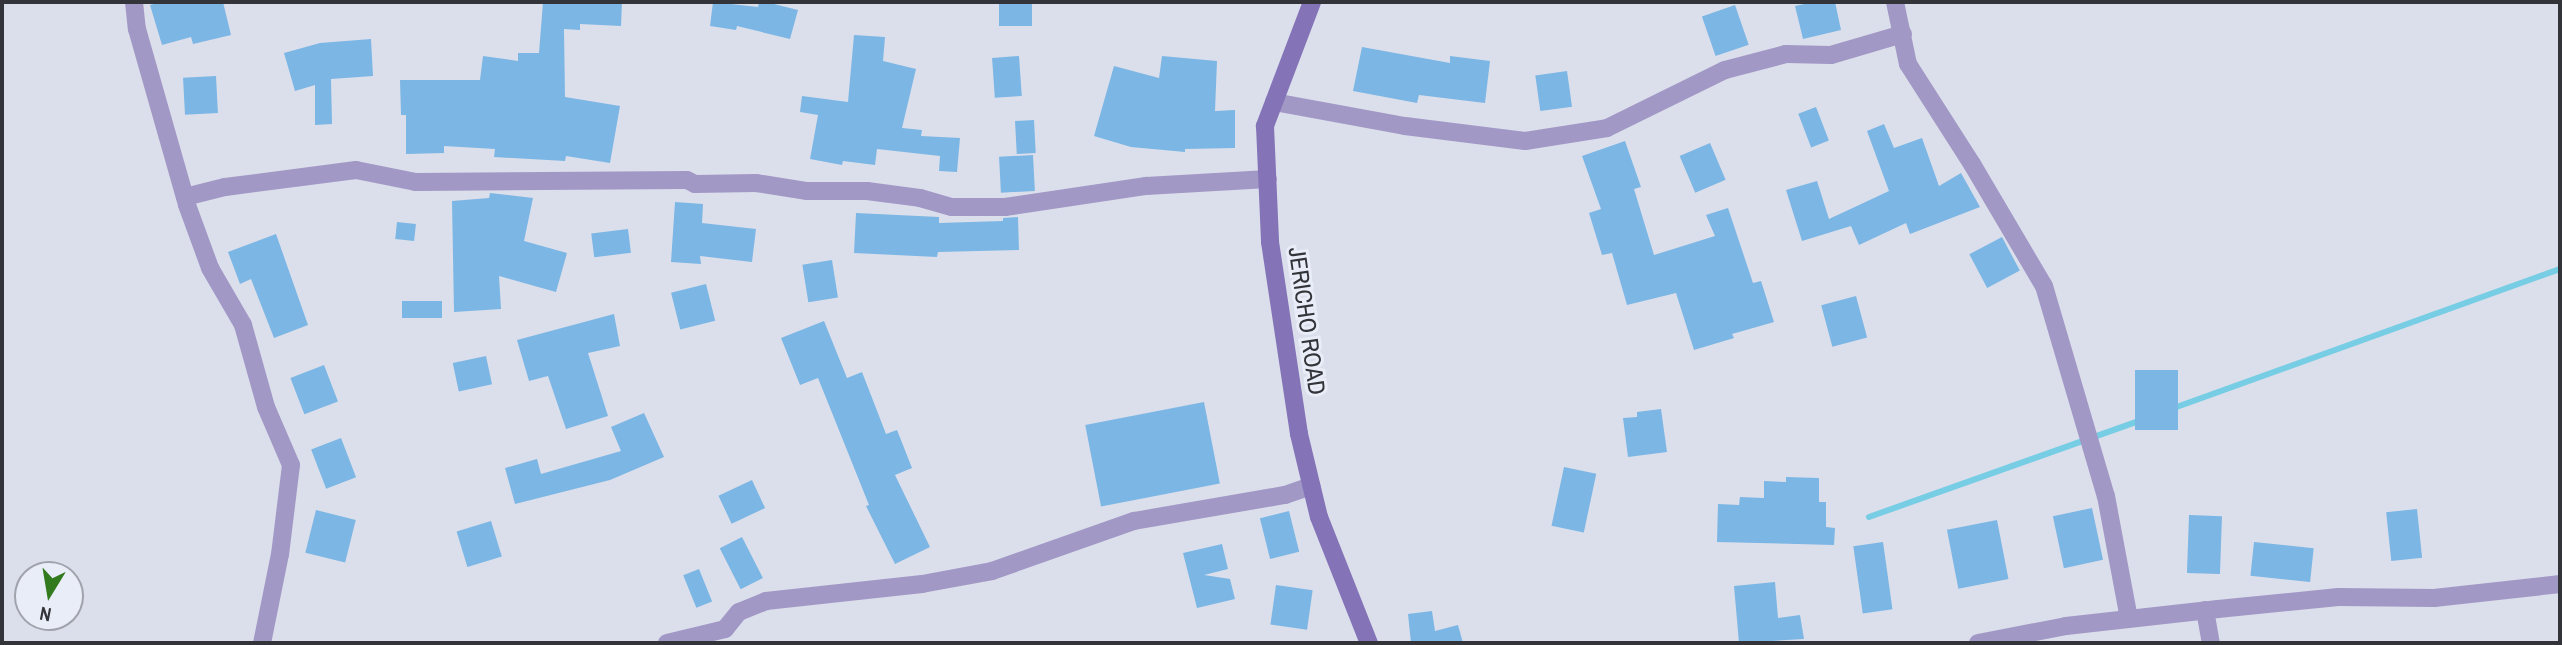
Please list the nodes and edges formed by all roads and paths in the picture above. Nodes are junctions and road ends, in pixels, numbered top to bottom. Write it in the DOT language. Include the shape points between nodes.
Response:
graph roads {
  1 [pos="134,2"];
  2 [pos="1312,2"];
  3 [pos="1895,2"];
  4 [pos="1903,34"];
  5 [pos="1274,102"];
  6 [pos="1268,179"];
  7 [pos="185,197"];
  8 [pos="1311,486"];
  9 [pos="2560,584"];
  10 [pos="2206,610"];
  11 [pos="2129,619"];
  12 [pos="261,643"];
  13 [pos="667,643"];
  14 [pos="1369,643"];
  15 [pos="1978,643"];
  16 [pos="2211,643"];
  1 -- 7 [label="street" via="137,29"];
  2 -- 5 [label="street, JERICHO ROAD"];
  3 -- 4 [label="street"];
  4 -- 5 [label="street" via="1831,55 1786,54 1725,69 1606,128 1525,141"];
  4 -- 11 [label="street" via="1908,64 2044,286 2106,496"];
  5 -- 6 [label="street, JERICHO ROAD" via="1265,126"];
  6 -- 7 [label="street" via="1146,186 1005,207 952,207 867,191 807,191 756,183 416,183 356,170 225,187"];
  6 -- 8 [label="street, JERICHO ROAD" via="1270,242"];
  7 -- 12 [label="street" via="210,268 243,325 267,407 291,466 278,564"];
  8 -- 13 [label="street" via="1285,495 1135,521 992,571 922,584 766,601 738,612 725,629"];
  8 -- 14 [label="street, JERICHO ROAD"];
  9 -- 10 [label="street" via="2434,598 2338,597"];
  10 -- 11 [label="street"];
  10 -- 16 [label="street"];
  11 -- 15 [label="street"];
}
